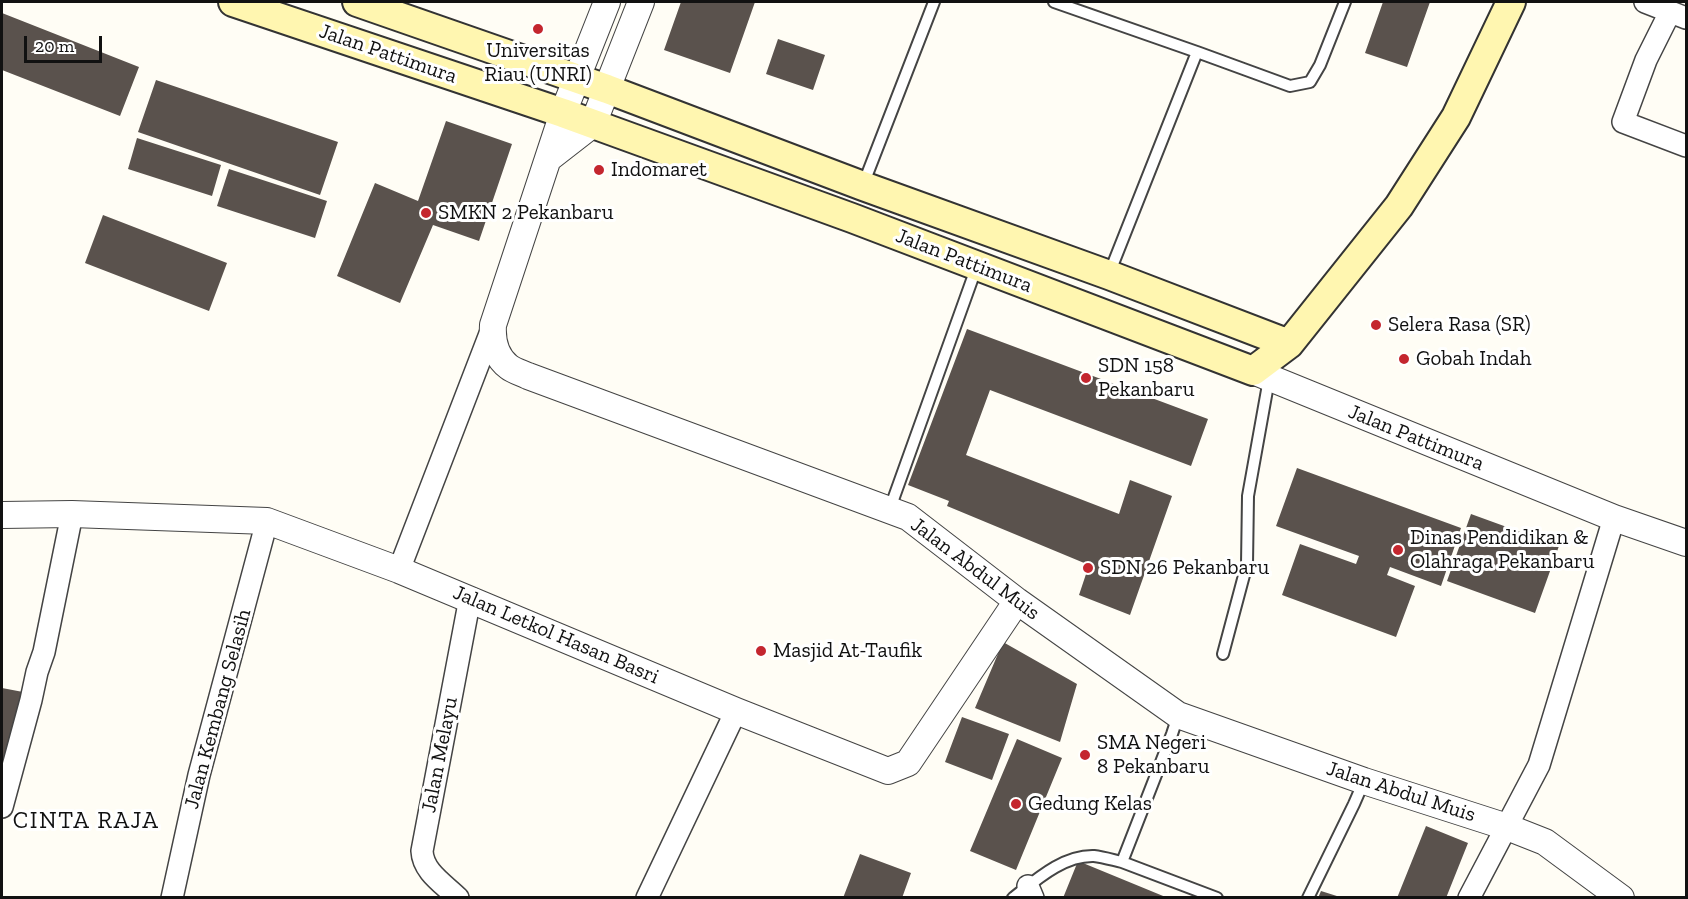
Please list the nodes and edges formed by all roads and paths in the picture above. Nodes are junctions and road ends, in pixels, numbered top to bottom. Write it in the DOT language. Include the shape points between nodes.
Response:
graph roads {
  1 [pos="232,2"];
  2 [pos="357,2"];
  3 [pos="607,2"];
  4 [pos="641,2"];
  5 [pos="934,2"];
  6 [pos="1054,2"];
  7 [pos="1345,2"];
  8 [pos="1511,2"];
  9 [pos="1645,2"];
  10 [pos="1678,15"];
  11 [pos="1197,52"];
  12 [pos="576,79"];
  13 [pos="607,89"];
  14 [pos="563,112"];
  15 [pos="593,124"];
  16 [pos="1686,146"];
  17 [pos="548,159"];
  18 [pos="863,186"];
  19 [pos="852,218"];
  20 [pos="977,266"];
  21 [pos="1109,275"];
  22 [pos="493,325"];
  23 [pos="1289,344"];
  24 [pos="1261,375"];
  25 [pos="889,511"];
  26 [pos="72,514"];
  27 [pos="2,515"];
  28 [pos="1614,518"];
  29 [pos="267,521"];
  30 [pos="1686,543"];
  31 [pos="399,570"];
  32 [pos="470,598"];
  33 [pos="1017,601"];
  34 [pos="1223,654"];
  35 [pos="736,711"];
  36 [pos="1178,715"];
  37 [pos="1364,781"];
  38 [pos="2,807"];
  39 [pos="1507,827"];
  40 [pos="1122,862"];
  41 [pos="1024,894"];
  42 [pos="172,897"];
  43 [pos="458,897"];
  44 [pos="647,897"];
  45 [pos="1217,897"];
  46 [pos="1308,897"];
  47 [pos="1469,897"];
  48 [pos="1621,897"];
  1 -- 14 [label="main road, Jalan Pattimura"];
  2 -- 12 [label="main road, Jalan Pattimura"];
  3 -- 12 [label="street, Jalan Abdul Muis"];
  4 -- 13 [label="street"];
  5 -- 18 [label="lane"];
  6 -- 11 [label="lane"];
  7 -- 11 [label="lane" via="1310,82 1290,86"];
  8 -- 23 [label="main road" via="1456,117 1405,196"];
  9 -- 10 [label="street"];
  10 -- 16 [label="street" via="1646,60 1623,122"];
  11 -- 21 [label="lane"];
  12 -- 13 [label="main road, Jalan Pattimura"];
  12 -- 14 [label="street, Jalan Abdul Muis"];
  13 -- 15 [label="street"];
  13 -- 18 [label="main road, Jalan Pattimura"];
  14 -- 15 [label="main road, Jalan Pattimura"];
  14 -- 17 [label="street, Jalan Abdul Muis"];
  15 -- 17 [label="street"];
  15 -- 19 [label="main road, Jalan Pattimura"];
  17 -- 22 [label="street, Jalan Abdul Muis"];
  18 -- 19 [label="main road"];
  18 -- 21 [label="main road, Jalan Pattimura"];
  19 -- 20 [label="main road, Jalan Pattimura"];
  20 -- 24 [label="main road, Jalan Pattimura"];
  20 -- 25 [label="lane"];
  21 -- 23 [label="main road, Jalan Pattimura"];
  22 -- 25 [label="street, Jalan Abdul Muis" via="492,339 498,354 509,367 528,376"];
  22 -- 31 [label="street"];
  23 -- 24 [label="main road"];
  24 -- 28 [label="street, Jalan Pattimura"];
  24 -- 34 [label="lane" via="1248,496 1247,564"];
  25 -- 33 [label="street, Jalan Abdul Muis" via="908,518"];
  26 -- 27 [label="street, Jalan Letkol Hasan Basri"];
  26 -- 29 [label="street, Jalan Letkol Hasan Basri"];
  26 -- 38 [label="street" via="44,652"];
  28 -- 30 [label="street, Jalan Pattimura"];
  28 -- 39 [label="street" via="1539,765"];
  29 -- 31 [label="street, Jalan Letkol Hasan Basri"];
  29 -- 42 [label="street, Jalan Kembang Selasih" via="199,775"];
  31 -- 32 [label="street, Jalan Letkol Hasan Basri"];
  32 -- 35 [label="street, Jalan Letkol Hasan Basri"];
  32 -- 43 [label="street, Jalan Melayu" via="422,851 427,868"];
  33 -- 35 [label="street, Jalan Letkol Hasan Basri" via="908,763 888,771"];
  33 -- 36 [label="street, Jalan Abdul Muis"];
  35 -- 44 [label="street"];
  36 -- 37 [label="street, Jalan Abdul Muis"];
  36 -- 40 [label="lane"];
  37 -- 39 [label="street, Jalan Abdul Muis"];
  37 -- 46 [label="lane"];
  39 -- 47 [label="street"];
  39 -- 48 [label="street, Jalan Abdul Muis" via="1545,842"];
  40 -- 41 [label="lane" via="1093,856 1069,860"];
  40 -- 45 [label="lane"];
}
